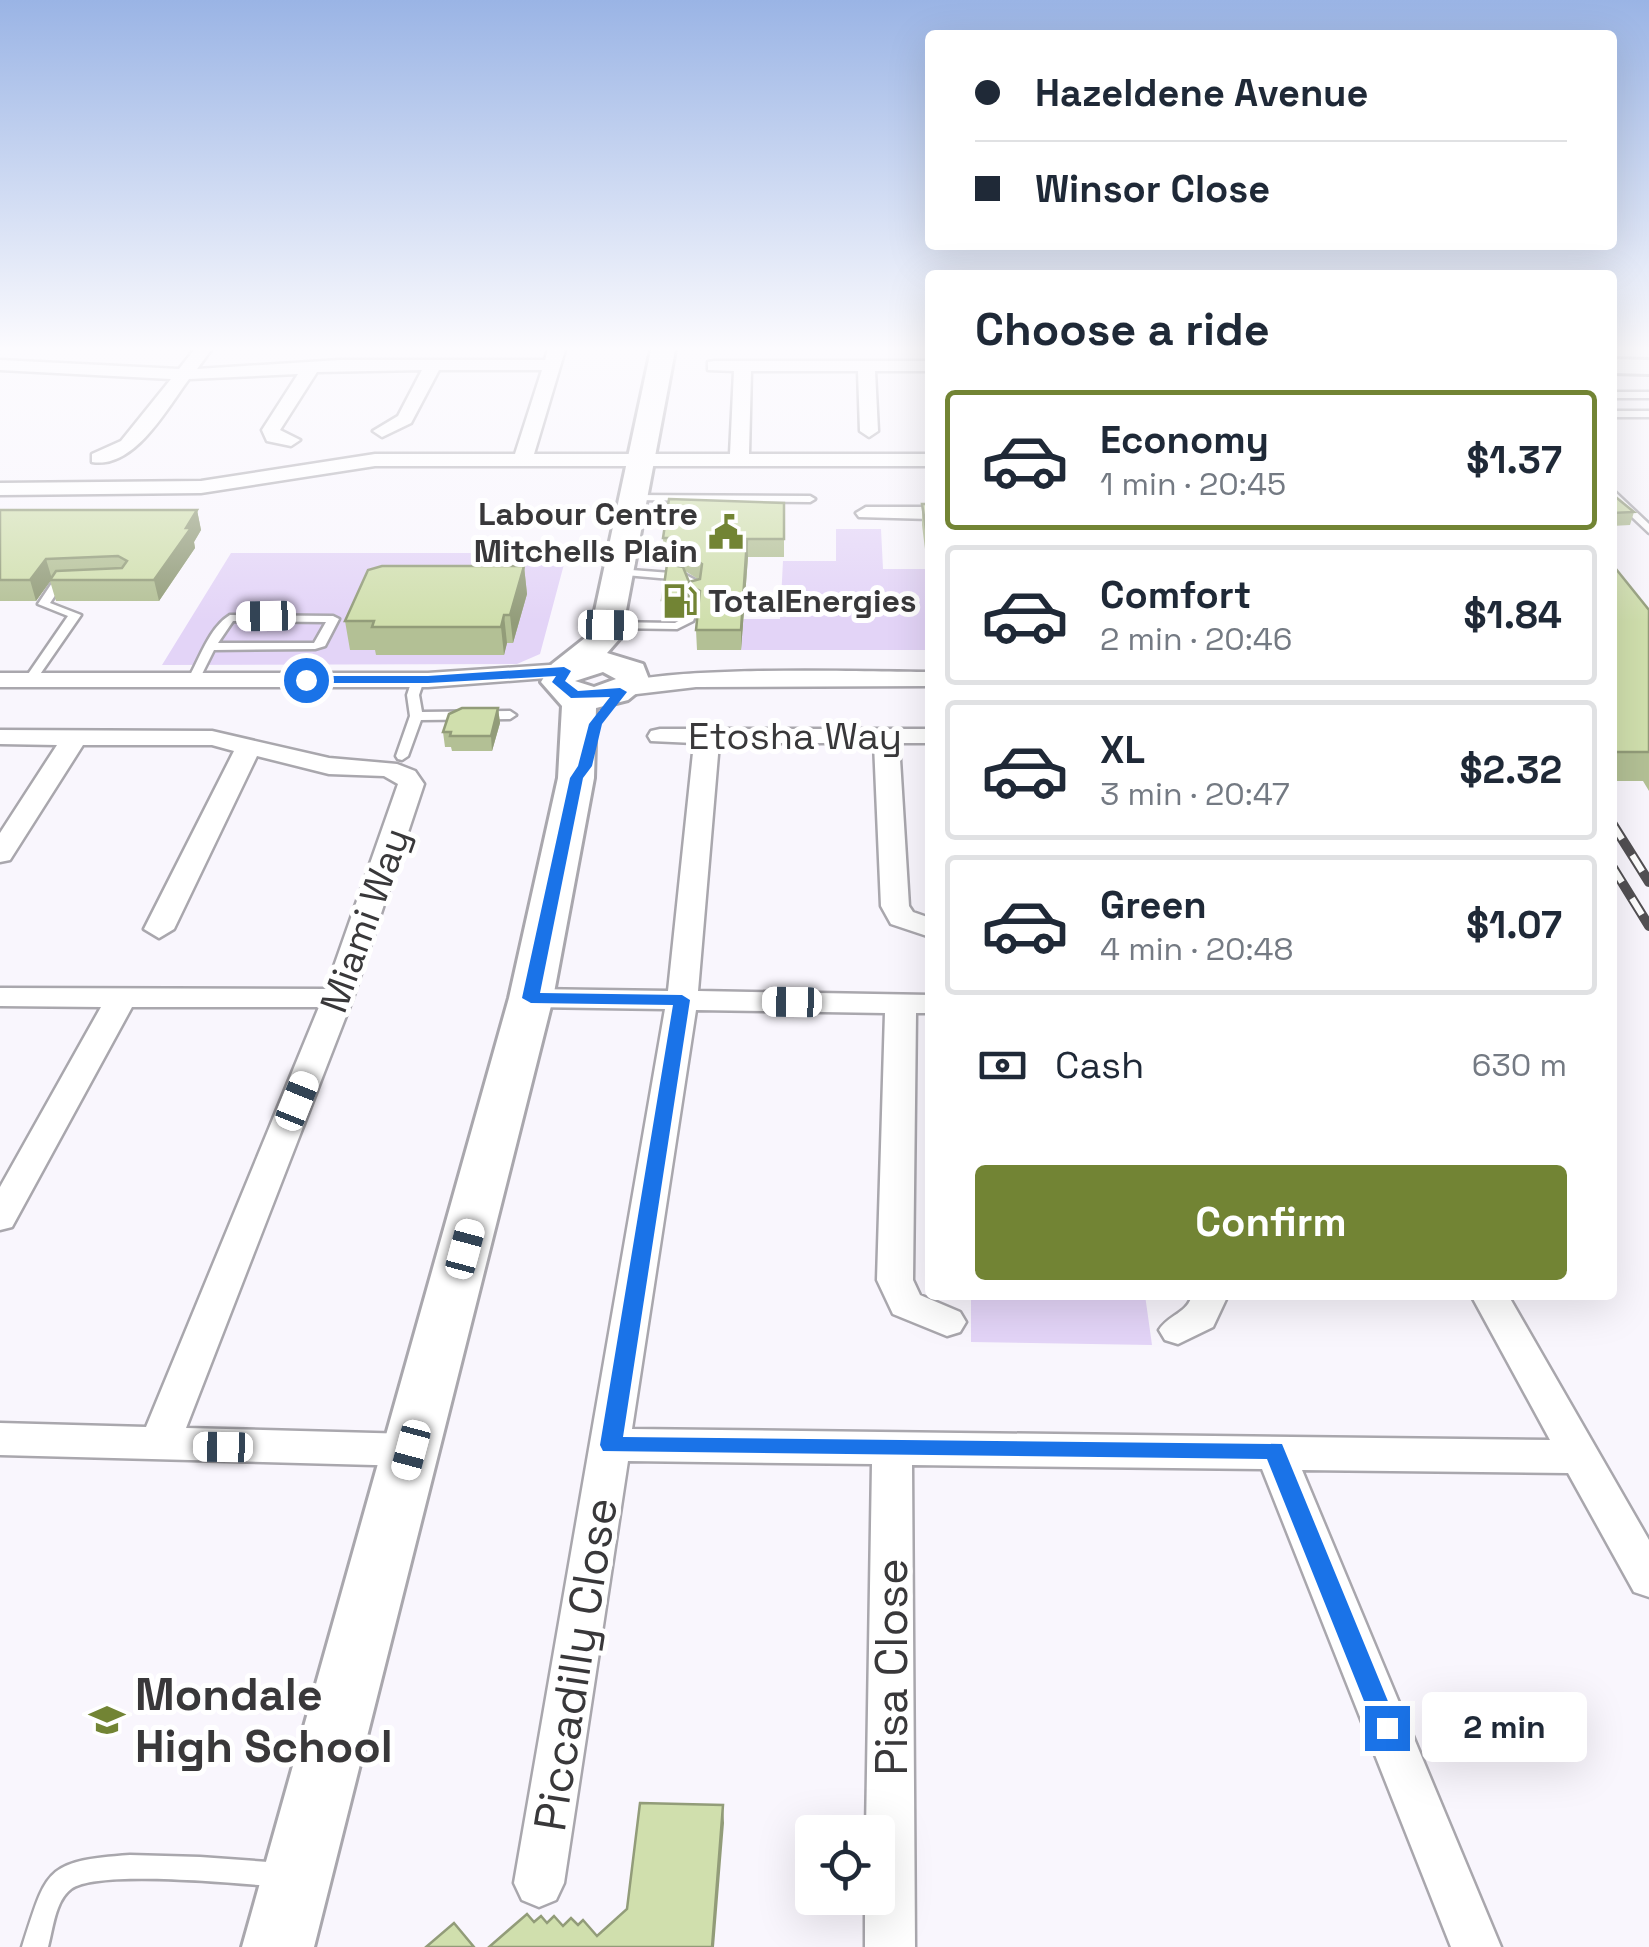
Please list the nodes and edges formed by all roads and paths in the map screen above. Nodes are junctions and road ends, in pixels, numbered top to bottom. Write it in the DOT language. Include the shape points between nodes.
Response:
graph roads {
  1 [pos="131,441"];
  2 [pos="529,441"];
  3 [pos="644,441"];
  4 [pos="741,441"];
  5 [pos="99,458"];
  6 [pos="523,460"];
  7 [pos="640,460"];
  8 [pos="740,460"];
  9 [pos="925,460"];
  10 [pos="0,489"];
  11 [pos="634,497"];
  12 [pos="1617,497"];
  13 [pos="810,499"];
  14 [pos="866,513"];
  15 [pos="925,513"];
  16 [pos="1649,530"];
  17 [pos="618,572"];
  18 [pos="75,584"];
  19 [pos="693,595"];
  20 [pos="691,611"];
  21 [pos="606,631"];
  22 [pos="212,647"];
  23 [pos="626,679"];
  24 [pos="925,679"];
  25 [pos="0,680"];
  26 [pos="30,680"];
  27 [pos="194,680"];
  28 [pos="423,680"];
  29 [pos="570,681"];
  30 [pos="510,715"];
  31 [pos="416,716"];
  32 [pos="660,736"];
  33 [pos="707,736"];
  34 [pos="886,736"];
  35 [pos="925,736"];
  36 [pos="0,737"];
  37 [pos="75,737"];
  38 [pos="248,747"];
  39 [pos="402,756"];
  40 [pos="576,778"];
  41 [pos="0,854"];
  42 [pos="925,926"];
  43 [pos="158,928"];
  44 [pos="0,997"];
  45 [pos="122,997"];
  46 [pos="338,998"];
  47 [pos="531,998"];
  48 [pos="682,1000"];
  49 [pos="915,1004"];
  50 [pos="0,1218"];
  51 [pos="1209,1300"];
  52 [pos="1493,1300"];
  53 [pos="947,1322"];
  54 [pos="1178,1330"];
  55 [pos="0,1439"];
  56 [pos="159,1445"];
  57 [pos="610,1445"];
  58 [pos="892,1447"];
  59 [pos="411,1450"];
  60 [pos="1274,1450"];
  61 [pos="1581,1457"];
  62 [pos="1649,1578"];
  63 [pos="297,1876"];
  64 [pos="539,1883"];
  65 [pos="35,1947"];
  66 [pos="278,1947"];
  67 [pos="890,1947"];
  68 [pos="1476,1947"];
  1 -- 5 [label="street"];
  2 -- 6 [label="street"];
  3 -- 7 [label="street"];
  4 -- 8 [label="street"];
  6 -- 7 [label="street"];
  6 -- 10 [label="street" via="375,460 178,489"];
  7 -- 8 [label="street"];
  7 -- 11 [label="street"];
  8 -- 9 [label="street"];
  11 -- 13 [label="lane"];
  11 -- 17 [label="street"];
  12 -- 16 [label="lane"];
  14 -- 15 [label="street"];
  17 -- 19 [label="lane" via="684,577 694,582"];
  17 -- 21 [label="street"];
  18 -- 26 [label="lane" via="57,584 45,602 75,615"];
  20 -- 21 [label="lane" via="677,626"];
  21 -- 23 [label="street"];
  21 -- 29 [label="street"];
  22 -- 22 [label="lane" via="234,617 333,619 318,646"];
  22 -- 27 [label="lane"];
  23 -- 24 [label="street"];
  23 -- 29 [label="street" via="594,662"];
  23 -- 40 [label="street" via="595,724"];
  25 -- 26 [label="street"];
  26 -- 27 [label="street"];
  27 -- 28 [label="street"];
  28 -- 29 [label="street"];
  28 -- 31 [label="lane" via="413,695"];
  29 -- 40 [label="street" via="580,710"];
  30 -- 31 [label="lane"];
  31 -- 39 [label="lane"];
  32 -- 33 [label="street, Etosha Way"];
  33 -- 34 [label="street, Etosha Way"];
  33 -- 48 [label="street, Piccadilly Close"];
  34 -- 35 [label="street, Etosha Way"];
  34 -- 42 [label="street" via="895,906 902,918"];
  36 -- 37 [label="street, Miami Way"];
  37 -- 38 [label="street, Miami Way" via="194,736"];
  37 -- 41 [label="street"];
  38 -- 43 [label="street"];
  38 -- 46 [label="street, Miami Way" via="329,766 388,769 411,784"];
  40 -- 47 [label="street"];
  44 -- 45 [label="street"];
  45 -- 46 [label="street"];
  45 -- 50 [label="street"];
  46 -- 56 [label="street, Miami Way"];
  47 -- 48 [label="street"];
  47 -- 59 [label="street"];
  48 -- 49 [label="street"];
  48 -- 57 [label="street, Piccadilly Close"];
  49 -- 53 [label="street" via="896,1280 906,1304"];
  51 -- 54 [label="street" via="1198,1320"];
  52 -- 61 [label="street"];
  55 -- 56 [label="street"];
  56 -- 59 [label="street"];
  57 -- 58 [label="street"];
  57 -- 64 [label="street, Piccadilly Close"];
  58 -- 60 [label="street"];
  58 -- 67 [label="street, Pisa Close"];
  59 -- 63 [label="street"];
  60 -- 61 [label="street"];
  60 -- 68 [label="street"];
  61 -- 62 [label="street"];
  63 -- 65 [label="lane" via="82,1869 54,1891"];
  63 -- 66 [label="street"];
}
